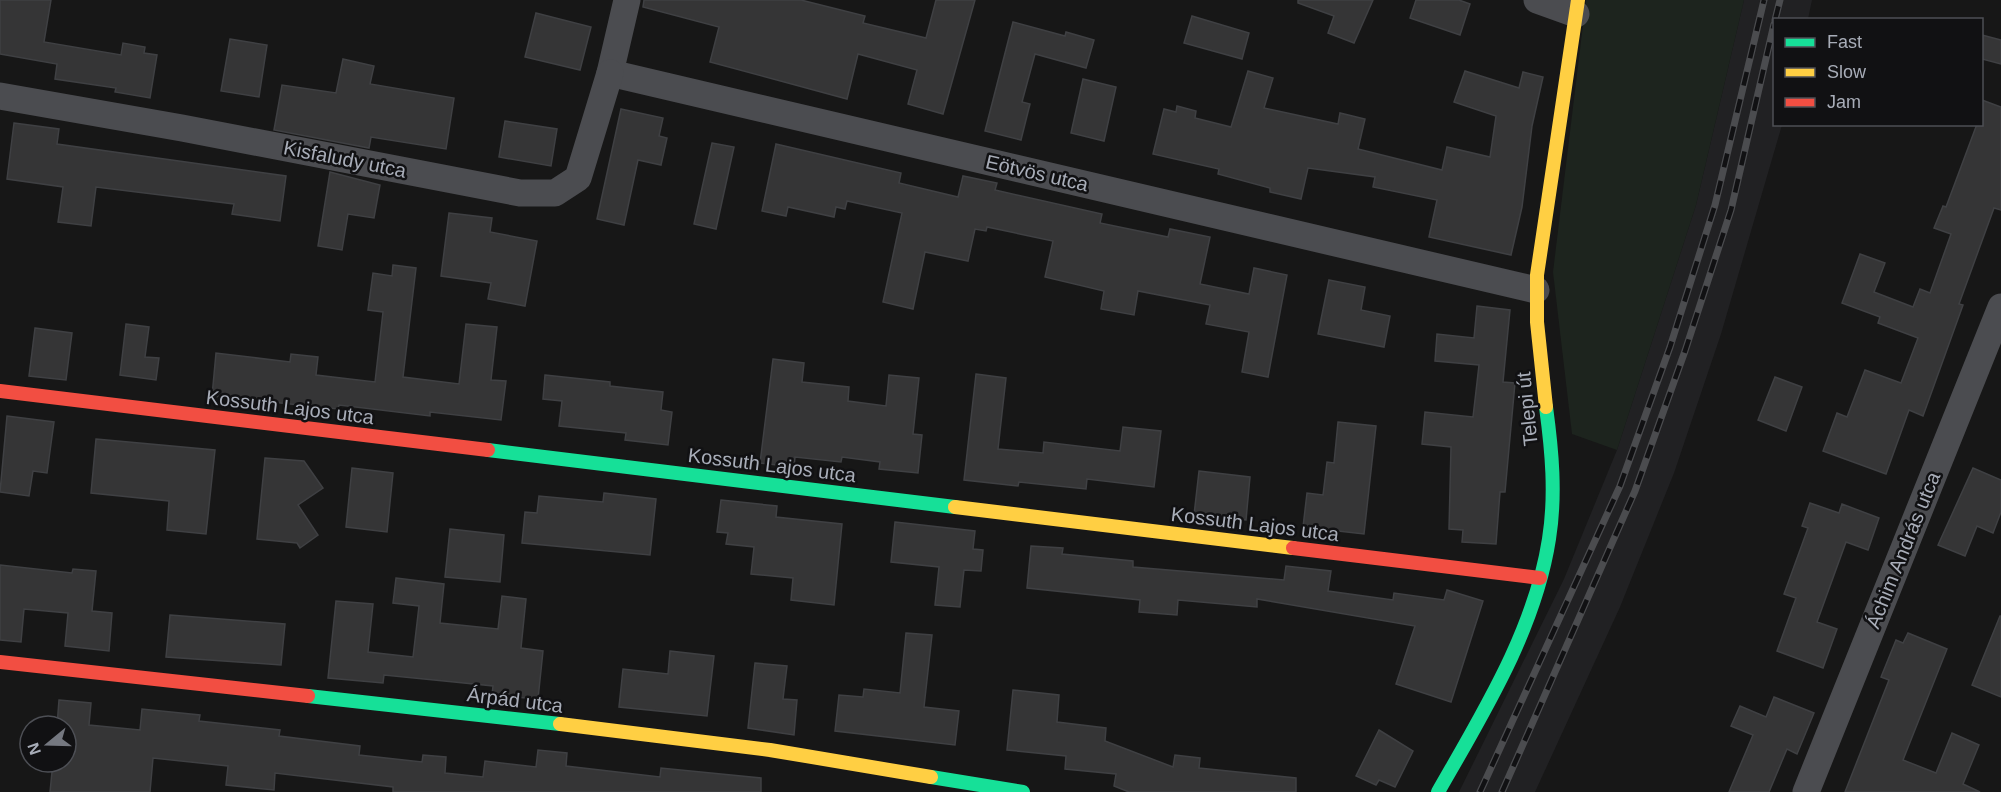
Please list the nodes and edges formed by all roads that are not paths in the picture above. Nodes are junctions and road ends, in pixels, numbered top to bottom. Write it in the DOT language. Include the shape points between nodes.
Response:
graph roads {
  1 [pos="627,0"];
  2 [pos="1537,0"];
  3 [pos="1577,7"];
  4 [pos="610,73"];
  5 [pos="0,96"];
  6 [pos="1536,290"];
  7 [pos="2001,307"];
  8 [pos="0,391"];
  9 [pos="1540,578"];
  10 [pos="0,662"];
  11 [pos="1023,792"];
  12 [pos="1438,792"];
  13 [pos="1806,792"];
  1 -- 4 [label="street"];
  2 -- 3 [label="street"];
  3 -- 6 [label="street, Telepi út" via="1540,236"];
  4 -- 5 [label="street, Kisfaludy utca" via="578,178 555,193 520,193"];
  4 -- 6 [label="street, Eötvös utca"];
  6 -- 9 [label="street, Telepi út" via="1552,461 1549,538"];
  7 -- 13 [label="street, Áchim András utca"];
  8 -- 9 [label="street, Kossuth Lajos utca"];
  9 -- 12 [label="street, Telepi út" via="1519,636"];
  10 -- 11 [label="street, Árpád utca" via="770,750"];
}
